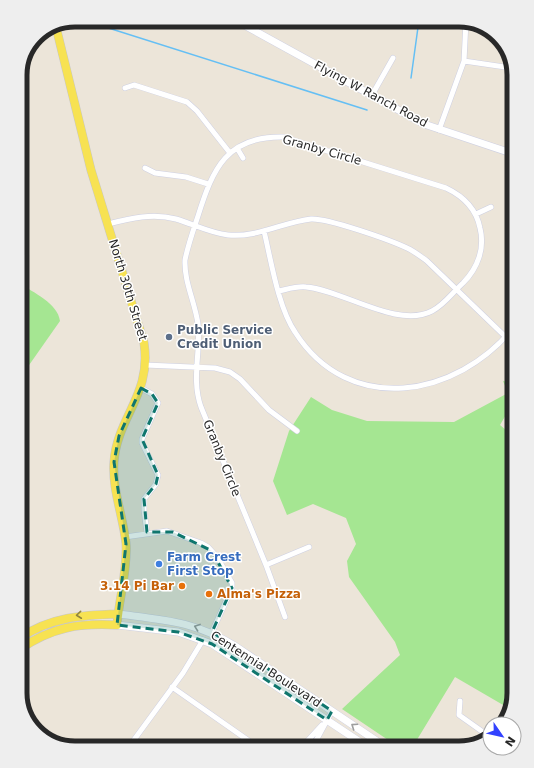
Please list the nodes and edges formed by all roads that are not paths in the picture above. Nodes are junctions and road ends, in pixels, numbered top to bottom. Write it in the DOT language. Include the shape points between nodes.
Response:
graph roads {
  1 [pos="248,27"];
  2 [pos="466,28"];
  3 [pos="57,31"];
  4 [pos="393,58"];
  5 [pos="464,61"];
  6 [pos="506,67"];
  7 [pos="125,88"];
  8 [pos="372,95"];
  9 [pos="439,130"];
  10 [pos="237,148"];
  11 [pos="507,152"];
  12 [pos="230,153"];
  13 [pos="244,158"];
  14 [pos="145,168"];
  15 [pos="208,184"];
  16 [pos="491,207"];
  17 [pos="476,214"];
  18 [pos="108,224"];
  19 [pos="195,226"];
  20 [pos="264,230"];
  21 [pos="279,290"];
  22 [pos="456,290"];
  23 [pos="506,337"];
  24 [pos="145,365"];
  25 [pos="196,367"];
  26 [pos="141,388"];
  27 [pos="296,431"];
  28 [pos="147,533"];
  29 [pos="125,537"];
  30 [pos="309,547"];
  31 [pos="266,565"];
  32 [pos="118,614"];
  33 [pos="285,617"];
  34 [pos="117,625"];
  35 [pos="212,632"];
  36 [pos="27,634"];
  37 [pos="203,640"];
  38 [pos="27,645"];
  39 [pos="172,687"];
  40 [pos="460,701"];
  41 [pos="332,711"];
  42 [pos="327,720"];
  43 [pos="482,731"];
  44 [pos="133,741"];
  45 [pos="248,741"];
  46 [pos="308,741"];
  47 [pos="316,741"];
  48 [pos="358,741"];
  49 [pos="377,741"];
  1 -- 8 [label="main road, Flying W Ranch Road"];
  2 -- 5 [label="street"];
  3 -- 18 [label="main road, North 30th Street" via="91,170"];
  4 -- 8 [label="street"];
  5 -- 6 [label="street"];
  5 -- 9 [label="street"];
  7 -- 12 [label="street" via="134,85 186,102 197,111"];
  8 -- 9 [label="main road, Flying W Ranch Road"];
  9 -- 11 [label="main road, Flying W Ranch Road"];
  10 -- 12 [label="street, Granby Circle"];
  10 -- 13 [label="street"];
  10 -- 17 [label="street, Granby Circle" via="270,137 294,139 446,188 465,200"];
  12 -- 15 [label="street, Granby Circle" via="217,167"];
  14 -- 15 [label="street" via="155,173 186,177"];
  15 -- 19 [label="street, Granby Circle"];
  16 -- 17 [label="street"];
  17 -- 22 [label="street, Granby Circle" via="483,241 479,261"];
  18 -- 19 [label="street" via="156,216 177,219"];
  18 -- 24 [label="main road, North 30th Street" via="144,343"];
  19 -- 20 [label="street" via="228,235 243,235"];
  19 -- 25 [label="street, Granby Circle" via="184,266 198,324"];
  20 -- 21 [label="street"];
  20 -- 22 [label="street" via="312,219 331,222 406,248 427,261"];
  21 -- 22 [label="street, Granby Circle" via="311,288 412,317 434,310"];
  21 -- 23 [label="street" via="289,322 307,350 334,372 368,386 405,389 438,382 480,360"];
  22 -- 23 [label="street"];
  24 -- 25 [label="street"];
  24 -- 26 [label="main road, North 30th Street"];
  25 -- 27 [label="street" via="223,370 236,376 263,404"];
  25 -- 31 [label="street, Granby Circle" via="196,391 201,407"];
  26 -- 28 [label="street" via="152,394 158,403 142,439 158,475 156,484 144,499"];
  26 -- 29 [label="main road, North 30th Street" via="119,436 114,462"];
  28 -- 29 [label="street"];
  28 -- 35 [label="street" via="173,532 208,547 217,556 232,583 232,588"];
  29 -- 32 [label="main road, North 30th Street" via="126,553"];
  30 -- 31 [label="street"];
  31 -- 33 [label="street, Granby Circle"];
  32 -- 34 [label="main road, North 30th Street"];
  35 -- 32 [label="main road, Centennial Boulevard, one-way" via="180,622"];
  32 -- 36 [label="main road, Centennial Boulevard, one-way" via="78,615 40,627"];
  34 -- 37 [label="main road, Centennial Boulevard" via="178,632"];
  34 -- 38 [label="main road, Centennial Boulevard" via="90,624 68,627 47,633"];
  35 -- 41 [label="main road, Centennial Boulevard"];
  37 -- 39 [label="street"];
  37 -- 42 [label="main road, Centennial Boulevard" via="230,655"];
  39 -- 44 [label="street"];
  39 -- 45 [label="street"];
  40 -- 43 [label="street" via="459,715"];
  41 -- 42 [label="street"];
  49 -- 41 [label="main road, Centennial Boulevard, one-way"];
  42 -- 46 [label="street"];
  42 -- 47 [label="street"];
  42 -- 48 [label="main road, Centennial Boulevard"];
}
